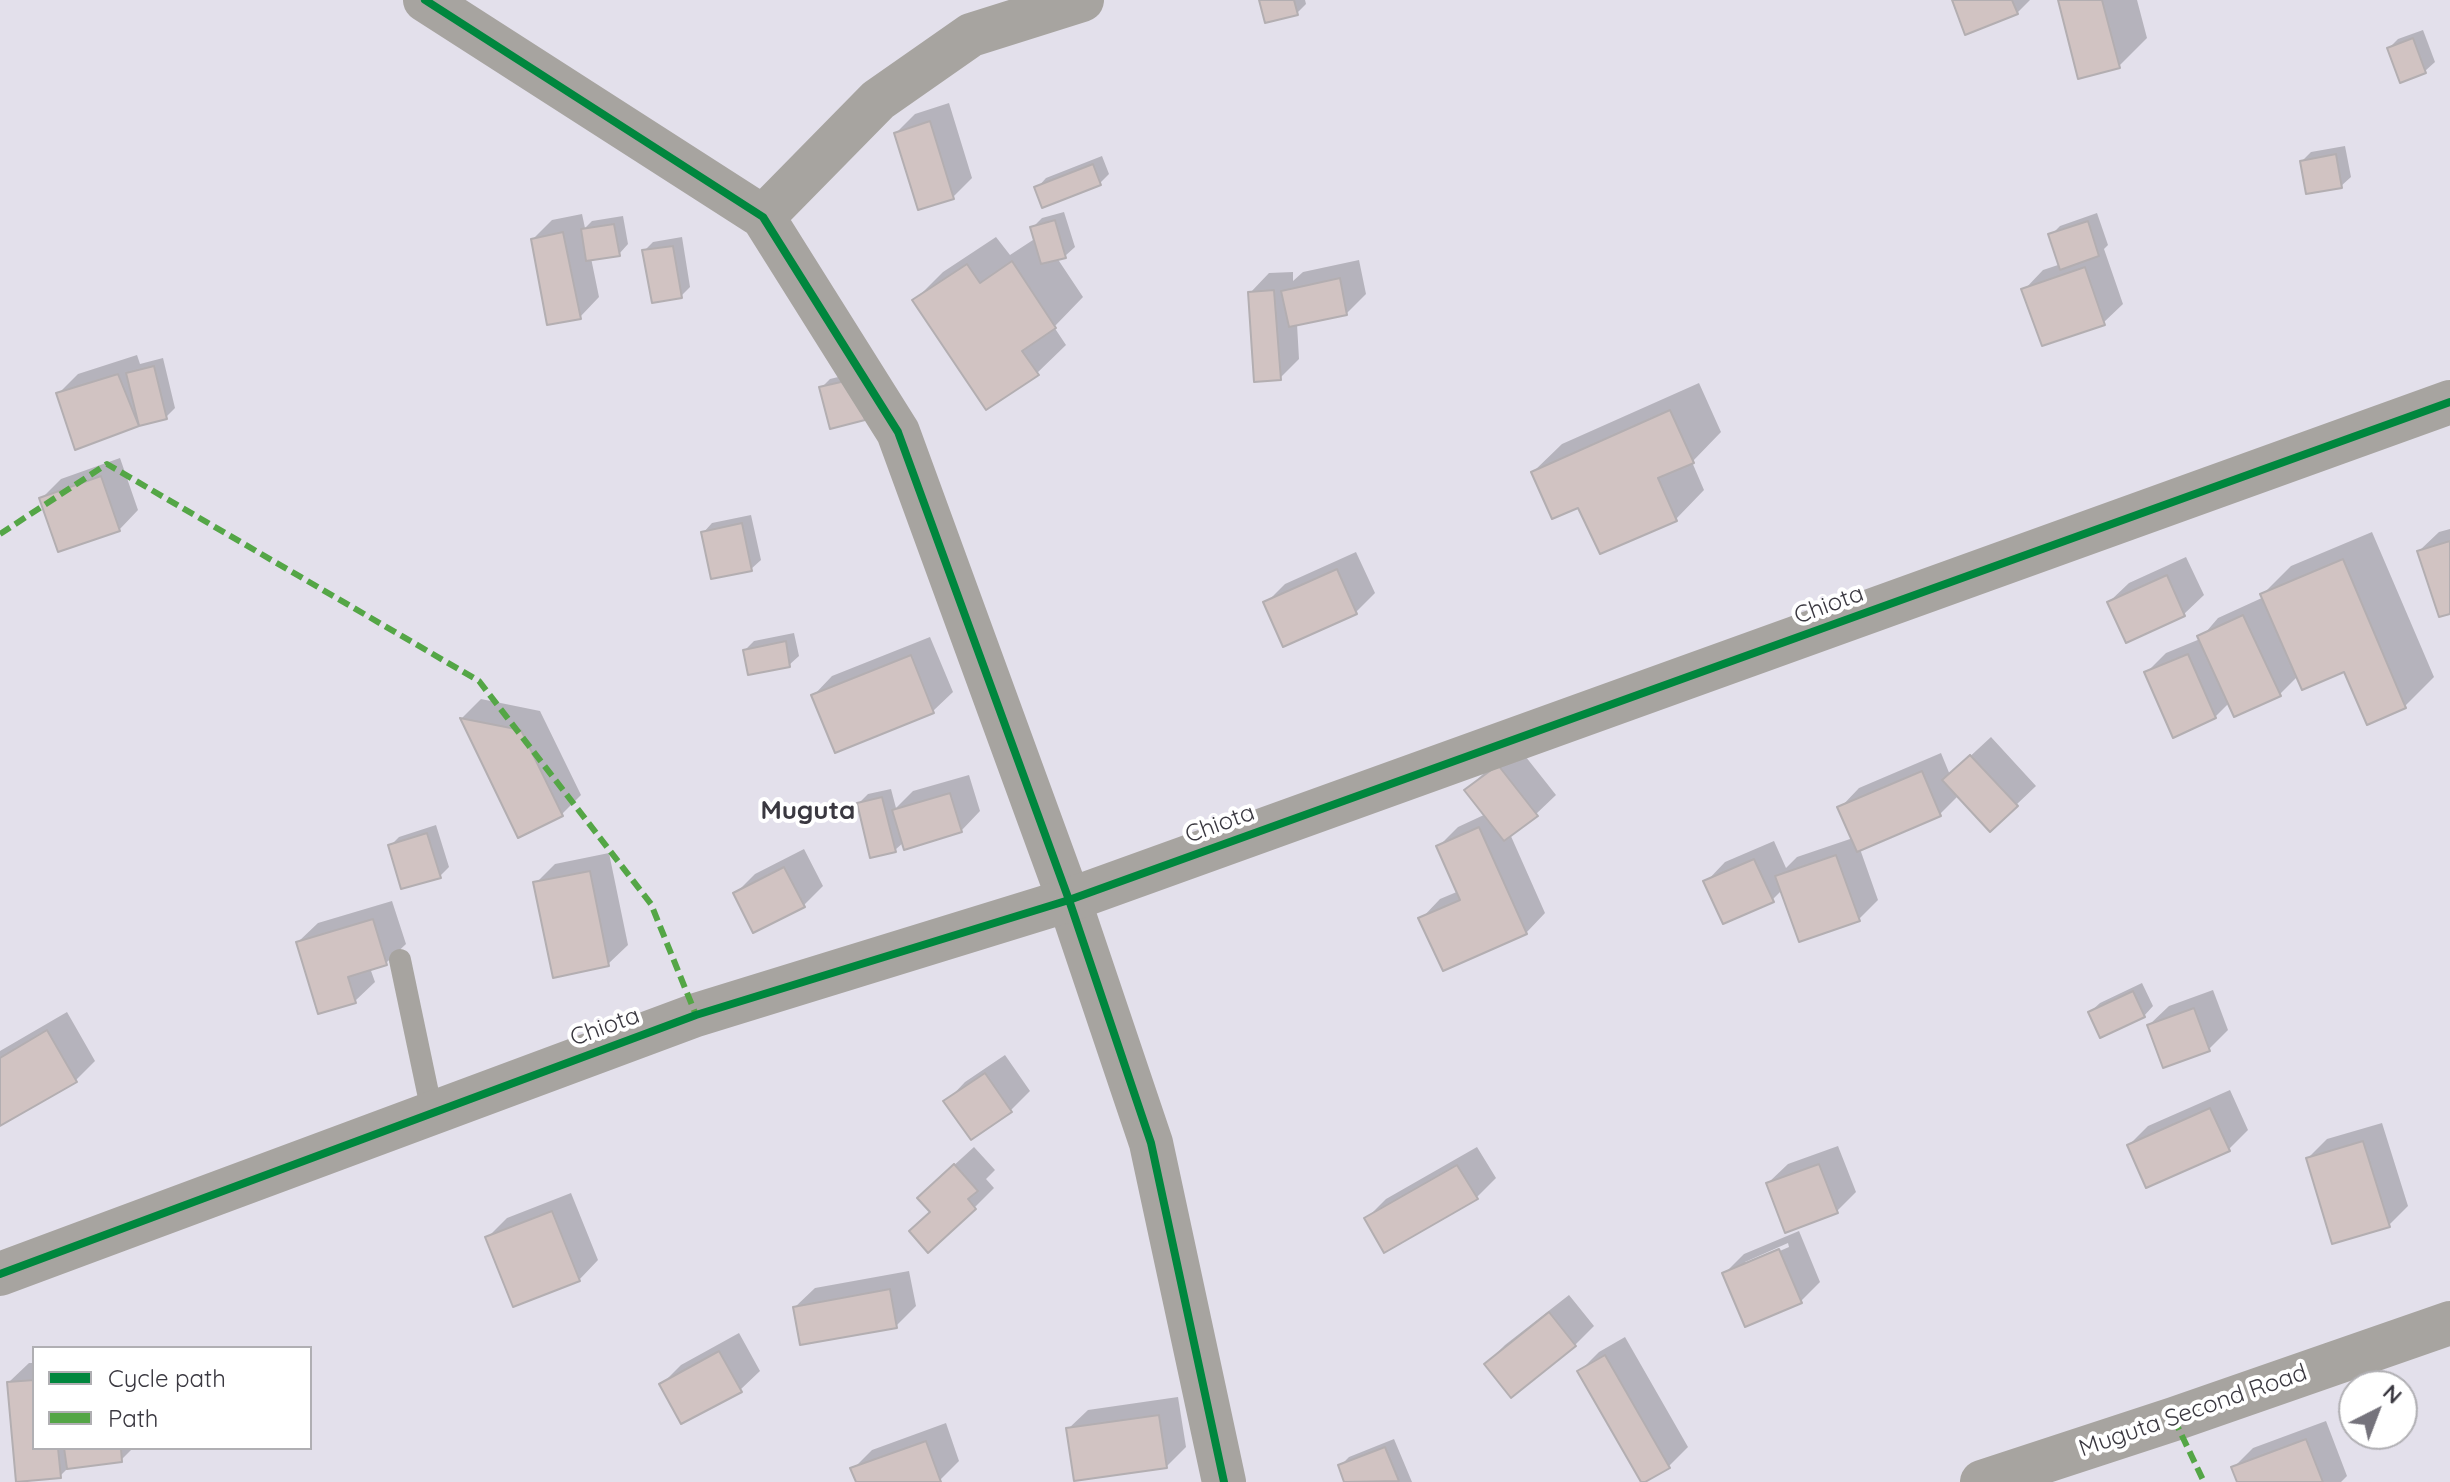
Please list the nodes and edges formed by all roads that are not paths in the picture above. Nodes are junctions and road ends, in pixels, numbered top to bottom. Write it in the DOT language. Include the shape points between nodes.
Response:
graph roads {
  1 [pos="425,0"];
  2 [pos="1082,0"];
  3 [pos="763,217"];
  4 [pos="2450,402"];
  5 [pos="1069,900"];
  6 [pos="400,960"];
  7 [pos="432,1112"];
  8 [pos="0,1274"];
  9 [pos="2450,1323"];
  10 [pos="1224,1482"];
  11 [pos="1982,1482"];
  1 -- 3 [label="street"];
  2 -- 3 [label="street" via="971,35 878,100"];
  3 -- 5 [label="street" via="898,432"];
  4 -- 5 [label="street, Chiota"];
  5 -- 7 [label="street, Chiota" via="696,1015"];
  5 -- 10 [label="street" via="1151,1143"];
  6 -- 7 [label="lane"];
  7 -- 8 [label="street, Chiota"];
  9 -- 11 [label="street, Muguta Second Road"];
}
